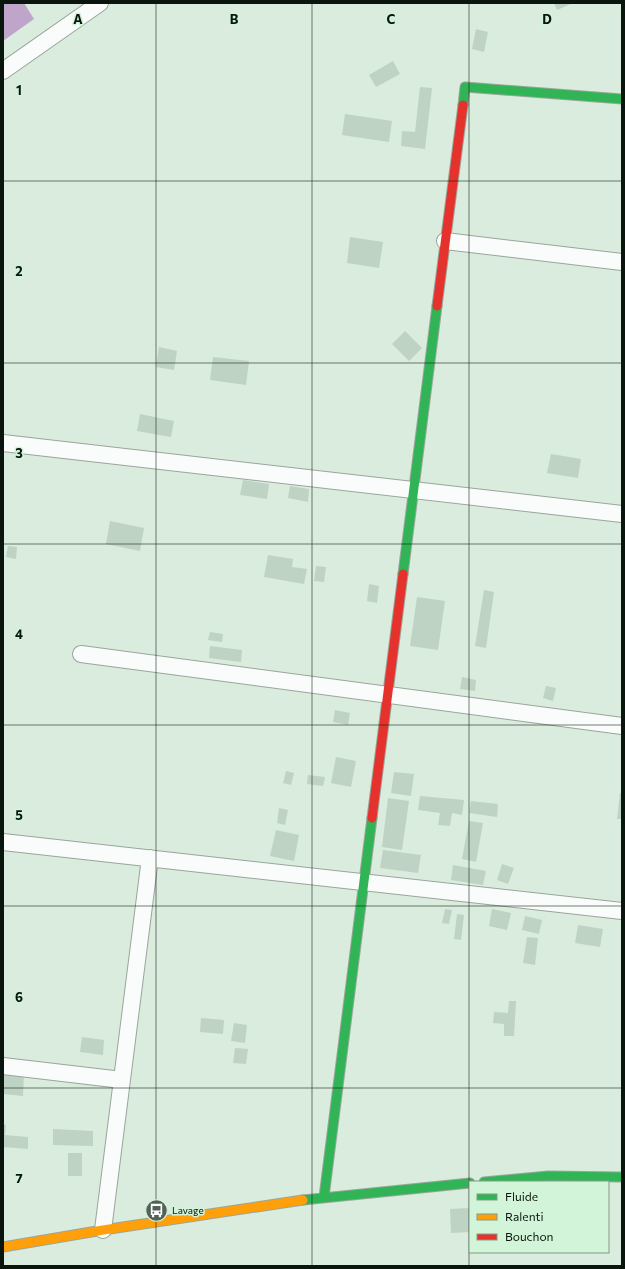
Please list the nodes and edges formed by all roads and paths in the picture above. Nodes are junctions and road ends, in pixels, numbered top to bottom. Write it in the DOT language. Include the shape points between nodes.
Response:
graph roads {
  1 [pos="100,3"];
  2 [pos="3,71"];
  3 [pos="622,99"];
  4 [pos="445,241"];
  5 [pos="622,262"];
  6 [pos="3,443"];
  7 [pos="414,490"];
  8 [pos="622,514"];
  9 [pos="81,654"];
  10 [pos="387,695"];
  11 [pos="622,726"];
  12 [pos="3,842"];
  13 [pos="150,858"];
  14 [pos="364,882"];
  15 [pos="622,911"];
  16 [pos="3,1066"];
  17 [pos="122,1080"];
  18 [pos="622,1177"];
  19 [pos="495,1181"];
  20 [pos="469,1183"];
  21 [pos="324,1197"];
  22 [pos="103,1230"];
  23 [pos="3,1247"];
  1 -- 2 [label="street"];
  3 -- 4 [label="street" via="464,87"];
  4 -- 5 [label="street"];
  4 -- 7 [label="street"];
  6 -- 7 [label="street"];
  7 -- 8 [label="street"];
  7 -- 10 [label="street"];
  9 -- 10 [label="street"];
  10 -- 11 [label="street"];
  10 -- 14 [label="street"];
  12 -- 13 [label="street"];
  13 -- 14 [label="street"];
  13 -- 17 [label="street"];
  14 -- 15 [label="street"];
  14 -- 21 [label="street"];
  16 -- 17 [label="street"];
  17 -- 22 [label="street"];
  18 -- 19 [label="street" via="548,1176"];
  20 -- 21 [label="street"];
  21 -- 22 [label="street"];
  22 -- 23 [label="street"];
}
